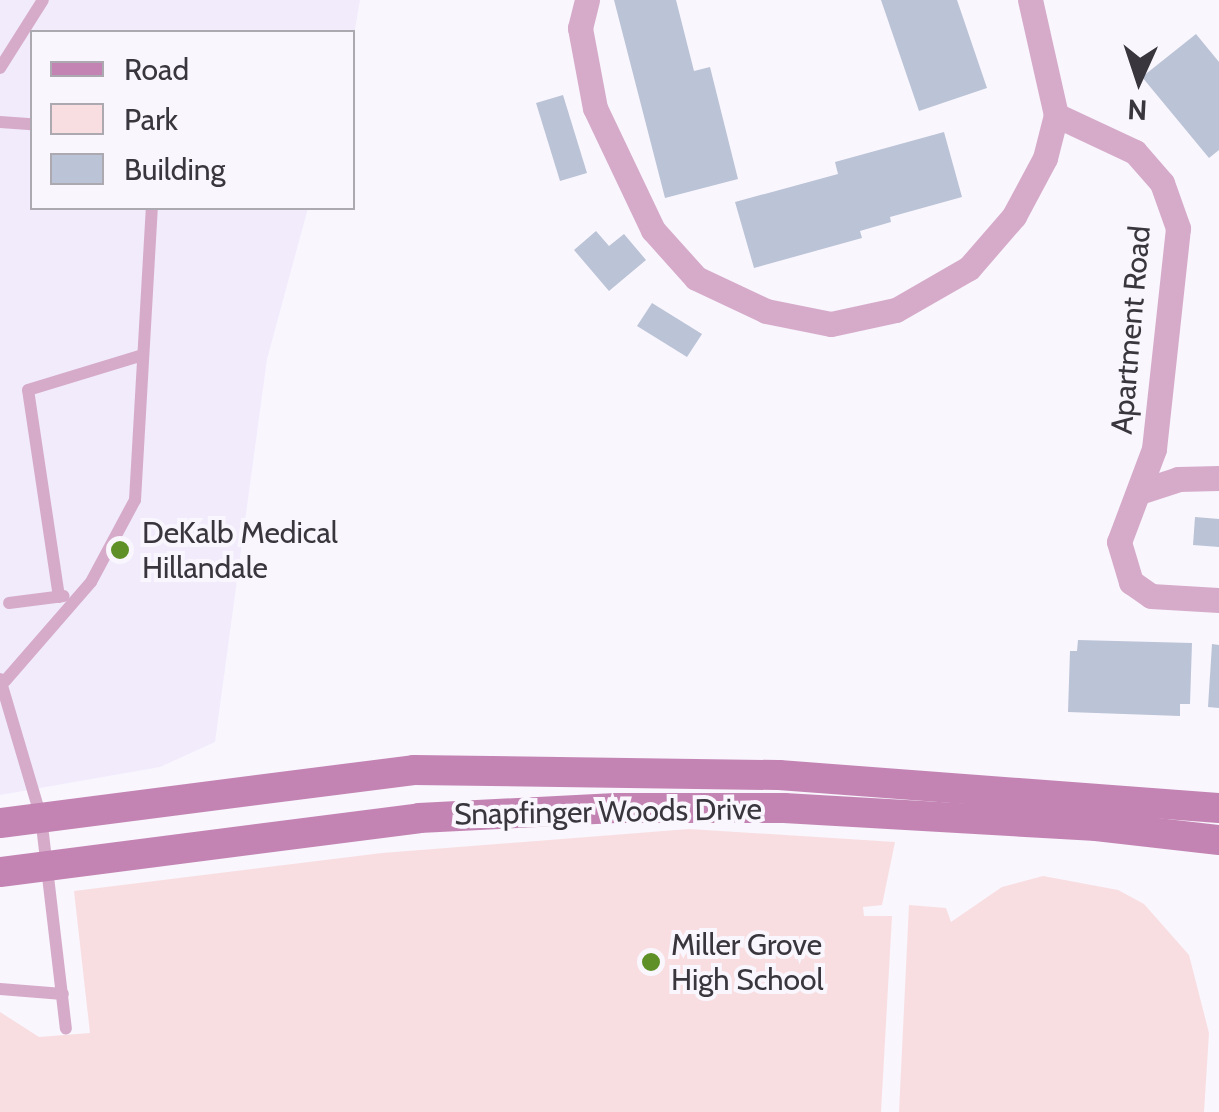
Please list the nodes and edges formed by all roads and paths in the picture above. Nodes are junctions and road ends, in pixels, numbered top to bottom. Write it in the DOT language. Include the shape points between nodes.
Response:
graph roads {
  1 [pos="43,0"];
  2 [pos="587,0"];
  3 [pos="1030,0"];
  4 [pos="25,41"];
  5 [pos="0,68"];
  6 [pos="1056,115"];
  7 [pos="0,122"];
  8 [pos="30,124"];
  9 [pos="152,210"];
  10 [pos="144,354"];
  11 [pos="1219,478"];
  12 [pos="1142,492"];
  13 [pos="81,594"];
  14 [pos="59,596"];
  15 [pos="1219,600"];
  16 [pos="9,604"];
  17 [pos="2,680"];
  18 [pos="1219,808"];
  19 [pos="42,817"];
  20 [pos="0,823"];
  21 [pos="1219,840"];
  22 [pos="48,865"];
  23 [pos="0,872"];
  24 [pos="0,988"];
  25 [pos="62,994"];
  26 [pos="66,1029"];
  1 -- 4 [label="lane"];
  2 -- 6 [label="street" via="580,28 595,108 653,230 696,278 766,311 830,324 847,321 896,310 970,268 1014,216 1046,158"];
  3 -- 6 [label="street"];
  4 -- 5 [label="lane"];
  6 -- 12 [label="street, Apartment Road" via="1135,152 1162,183 1178,228 1154,449"];
  7 -- 8 [label="lane"];
  9 -- 10 [label="lane"];
  10 -- 13 [label="lane" via="135,500 121,536"];
  10 -- 14 [label="lane" via="28,390"];
  11 -- 12 [label="street" via="1178,479"];
  12 -- 15 [label="street, Apartment Road" via="1119,542 1131,582 1151,596"];
  13 -- 14 [label="lane"];
  13 -- 17 [label="lane"];
  14 -- 16 [label="lane"];
  17 -- 19 [label="lane"];
  18 -- 19 [label="main road, Snapfinger Woods Drive" via="588,768 414,770"];
  19 -- 20 [label="main road, Snapfinger Woods Drive"];
  19 -- 22 [label="lane"];
  21 -- 22 [label="main road, Snapfinger Woods Drive" via="804,809 616,808 419,818"];
  22 -- 23 [label="main road, Snapfinger Woods Drive"];
  22 -- 25 [label="lane"];
  24 -- 25 [label="lane"];
  25 -- 26 [label="lane"];
}
